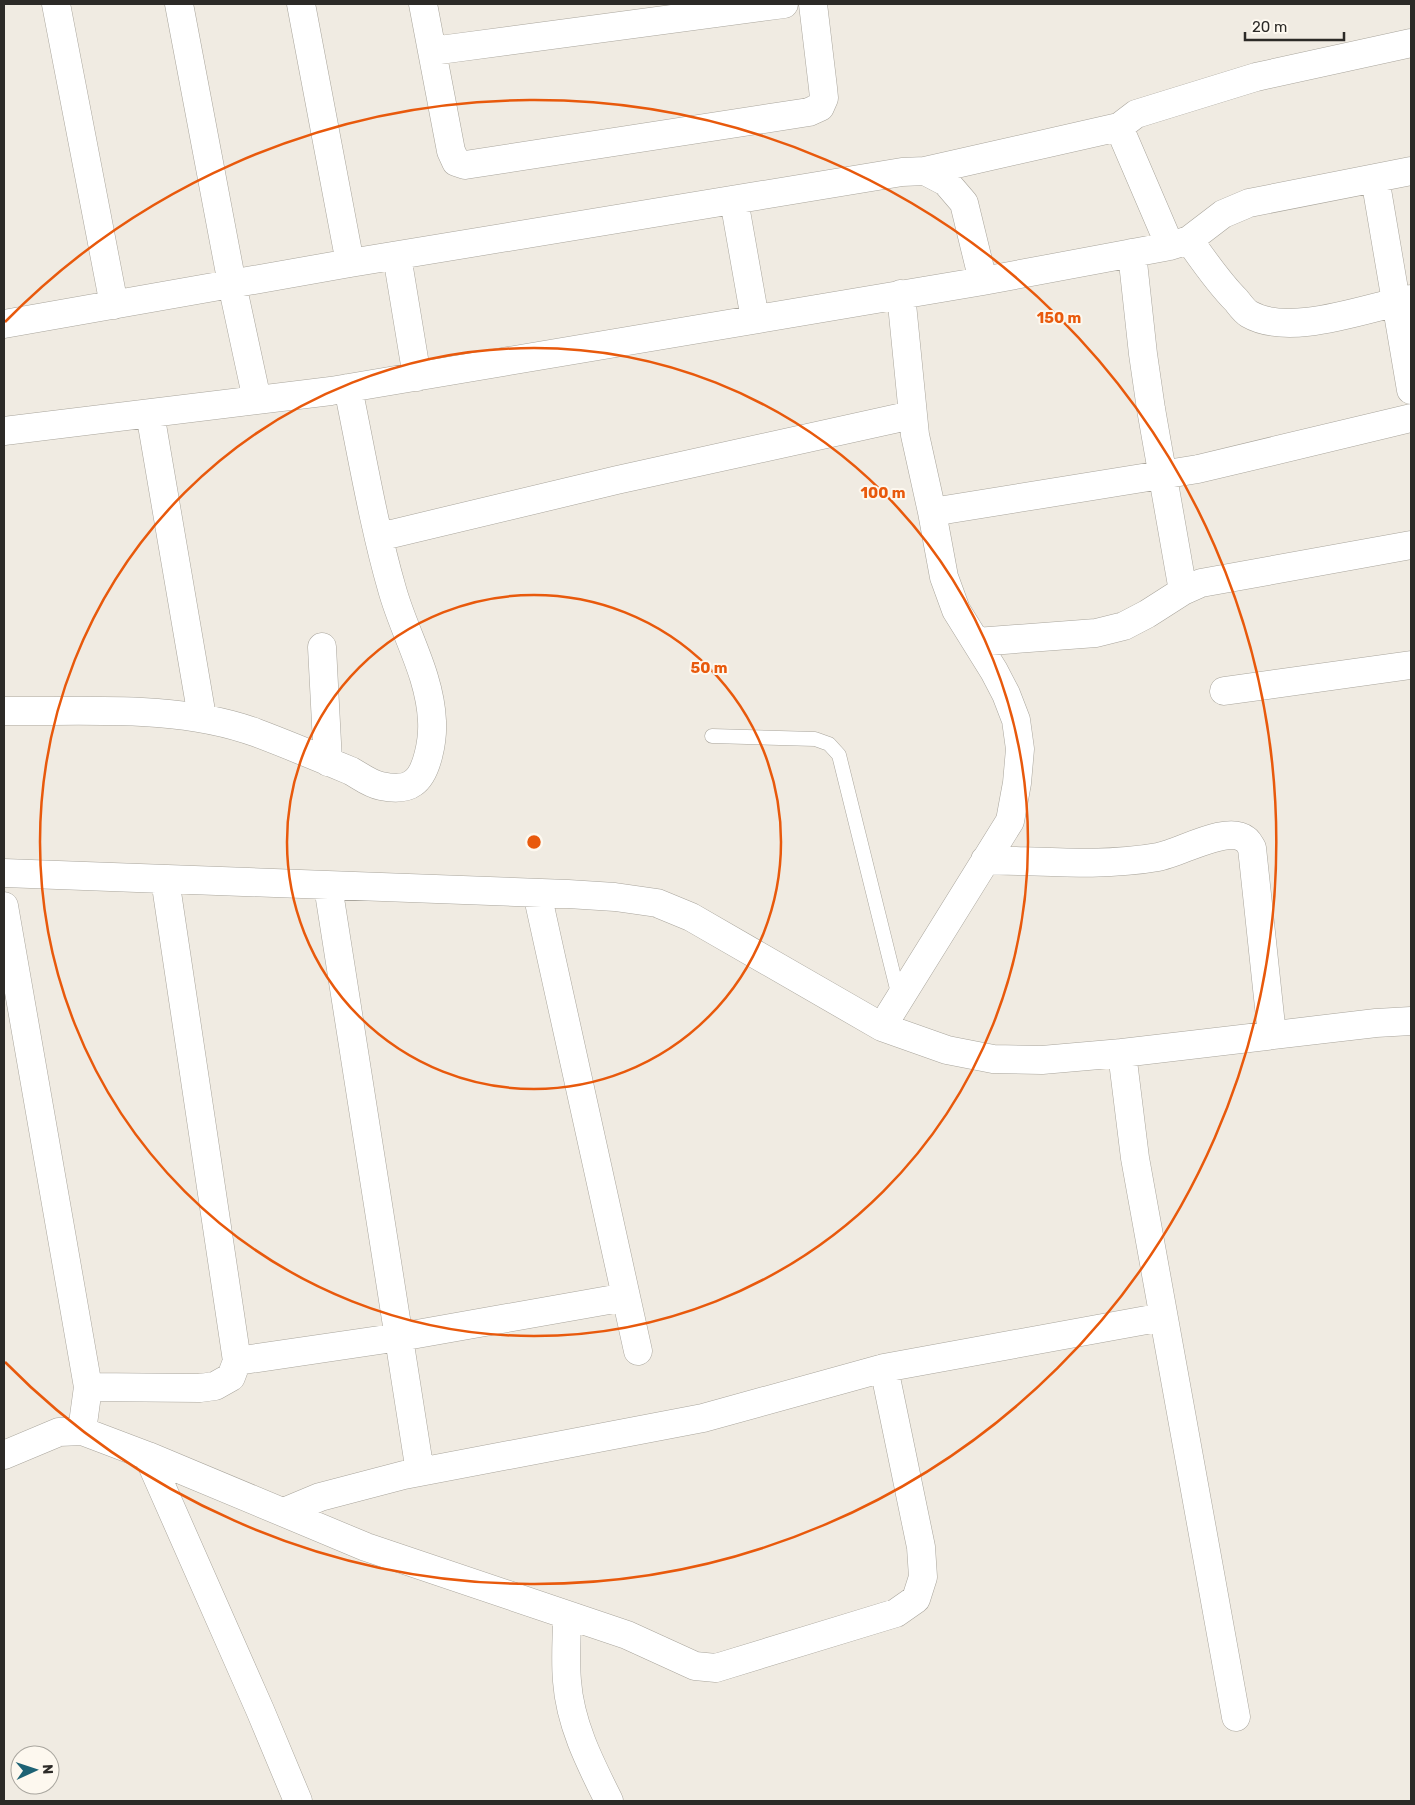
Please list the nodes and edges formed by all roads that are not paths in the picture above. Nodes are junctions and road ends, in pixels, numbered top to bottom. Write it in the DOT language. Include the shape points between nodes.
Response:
graph roads {
  1 [pos="56,4"];
  2 [pos="179,4"];
  3 [pos="301,4"];
  4 [pos="423,4"];
  5 [pos="784,4"];
  6 [pos="813,4"];
  7 [pos="1411,43"];
  8 [pos="432,51"];
  9 [pos="1119,127"];
  10 [pos="925,171"];
  11 [pos="1411,171"];
  12 [pos="1375,178"];
  13 [pos="734,200"];
  14 [pos="1179,243"];
  15 [pos="1132,253"];
  16 [pos="397,256"];
  17 [pos="350,263"];
  18 [pos="982,281"];
  19 [pos="232,284"];
  20 [pos="901,294"];
  21 [pos="1404,300"];
  22 [pos="114,305"];
  23 [pos="755,319"];
  24 [pos="4,324"];
  25 [pos="417,377"];
  26 [pos="348,388"];
  27 [pos="1411,390"];
  28 [pos="257,400"];
  29 [pos="150,413"];
  30 [pos="912,415"];
  31 [pos="1411,418"];
  32 [pos="4,431"];
  33 [pos="1164,474"];
  34 [pos="932,512"];
  35 [pos="379,537"];
  36 [pos="1411,545"];
  37 [pos="1183,590"];
  38 [pos="976,642"];
  39 [pos="322,647"];
  40 [pos="1411,665"];
  41 [pos="1224,692"];
  42 [pos="4,711"];
  43 [pos="202,717"];
  44 [pos="712,736"];
  45 [pos="328,762"];
  46 [pos="985,860"];
  47 [pos="4,873"];
  48 [pos="165,879"];
  49 [pos="328,886"];
  50 [pos="538,893"];
  51 [pos="4,906"];
  52 [pos="900,999"];
  53 [pos="1411,1021"];
  54 [pos="882,1027"];
  55 [pos="1272,1035"];
  56 [pos="1122,1053"];
  57 [pos="626,1297"];
  58 [pos="1163,1318"];
  59 [pos="400,1337"];
  60 [pos="638,1351"];
  61 [pos="236,1361"];
  62 [pos="884,1368"];
  63 [pos="88,1386"];
  64 [pos="82,1431"];
  65 [pos="4,1455"];
  66 [pos="148,1456"];
  67 [pos="420,1472"];
  68 [pos="284,1512"];
  69 [pos="567,1615"];
  70 [pos="1236,1718"];
  71 [pos="298,1801"];
  72 [pos="609,1801"];
  1 -- 22 [label="street"];
  2 -- 19 [label="street"];
  3 -- 17 [label="street"];
  4 -- 8 [label="street"];
  5 -- 8 [label="street"];
  6 -- 8 [label="street" via="824,98 820,107 809,112 465,165 456,162 451,151"];
  7 -- 9 [label="street" via="1256,77 1136,114"];
  9 -- 10 [label="street"];
  9 -- 14 [label="street"];
  10 -- 13 [label="street"];
  10 -- 18 [label="street" via="946,182 964,203"];
  11 -- 12 [label="street"];
  12 -- 14 [label="street" via="1249,203 1223,214"];
  12 -- 21 [label="street"];
  13 -- 16 [label="street"];
  13 -- 23 [label="street"];
  14 -- 15 [label="street"];
  14 -- 21 [label="street" via="1249,314 1271,321 1325,320"];
  15 -- 18 [label="street"];
  15 -- 33 [label="street" via="1143,354"];
  16 -- 17 [label="street"];
  16 -- 25 [label="street"];
  17 -- 19 [label="street"];
  18 -- 20 [label="street"];
  19 -- 22 [label="street"];
  19 -- 28 [label="street"];
  20 -- 23 [label="street"];
  20 -- 30 [label="street"];
  21 -- 27 [label="street"];
  22 -- 24 [label="street"];
  23 -- 25 [label="street"];
  25 -- 26 [label="street"];
  26 -- 28 [label="street"];
  26 -- 35 [label="street"];
  28 -- 29 [label="street"];
  29 -- 32 [label="street"];
  29 -- 43 [label="street"];
  30 -- 34 [label="street"];
  30 -- 35 [label="street"];
  31 -- 33 [label="street" via="1198,469"];
  33 -- 34 [label="street"];
  33 -- 37 [label="street"];
  34 -- 38 [label="street" via="944,577 956,610"];
  35 -- 45 [label="street" via="392,590 421,665 429,696 433,722 429,753 423,774 412,784 397,788 379,786"];
  36 -- 37 [label="street" via="1201,583"];
  37 -- 38 [label="street" via="1124,626 1096,633"];
  38 -- 46 [label="street" via="1006,694 1016,720 1020,750 1010,821"];
  39 -- 45 [label="street"];
  40 -- 41 [label="street"];
  42 -- 43 [label="street" via="158,712"];
  43 -- 45 [label="street" via="237,725"];
  44 -- 52 [label="lane" via="815,739 829,744 839,755"];
  46 -- 52 [label="street"];
  46 -- 55 [label="street" via="1124,860 1158,856 1218,836 1232,834 1246,839 1252,848"];
  47 -- 48 [label="street"];
  48 -- 49 [label="street"];
  48 -- 61 [label="street"];
  49 -- 50 [label="street"];
  49 -- 59 [label="street"];
  50 -- 54 [label="street" via="657,903 691,917"];
  50 -- 57 [label="street"];
  51 -- 63 [label="street"];
  52 -- 54 [label="street"];
  53 -- 55 [label="street" via="1376,1022"];
  54 -- 56 [label="street" via="947,1050 993,1059 1042,1060"];
  55 -- 56 [label="street"];
  56 -- 58 [label="street" via="1135,1158"];
  57 -- 59 [label="street"];
  57 -- 60 [label="street"];
  58 -- 62 [label="street"];
  58 -- 70 [label="street"];
  59 -- 61 [label="street"];
  59 -- 67 [label="street"];
  61 -- 63 [label="street" via="231,1378 215,1386"];
  62 -- 67 [label="street" via="703,1418"];
  62 -- 69 [label="street" via="921,1547 923,1577 916,1599 896,1612 716,1668 695,1666 627,1635"];
  63 -- 64 [label="street"];
  64 -- 65 [label="street" via="60,1432"];
  64 -- 66 [label="street"];
  66 -- 68 [label="street"];
  66 -- 71 [label="street"];
  67 -- 68 [label="street" via="320,1497"];
  68 -- 69 [label="street" via="366,1547"];
  69 -- 72 [label="street" via="567,1681 575,1722 586,1755"];
}
